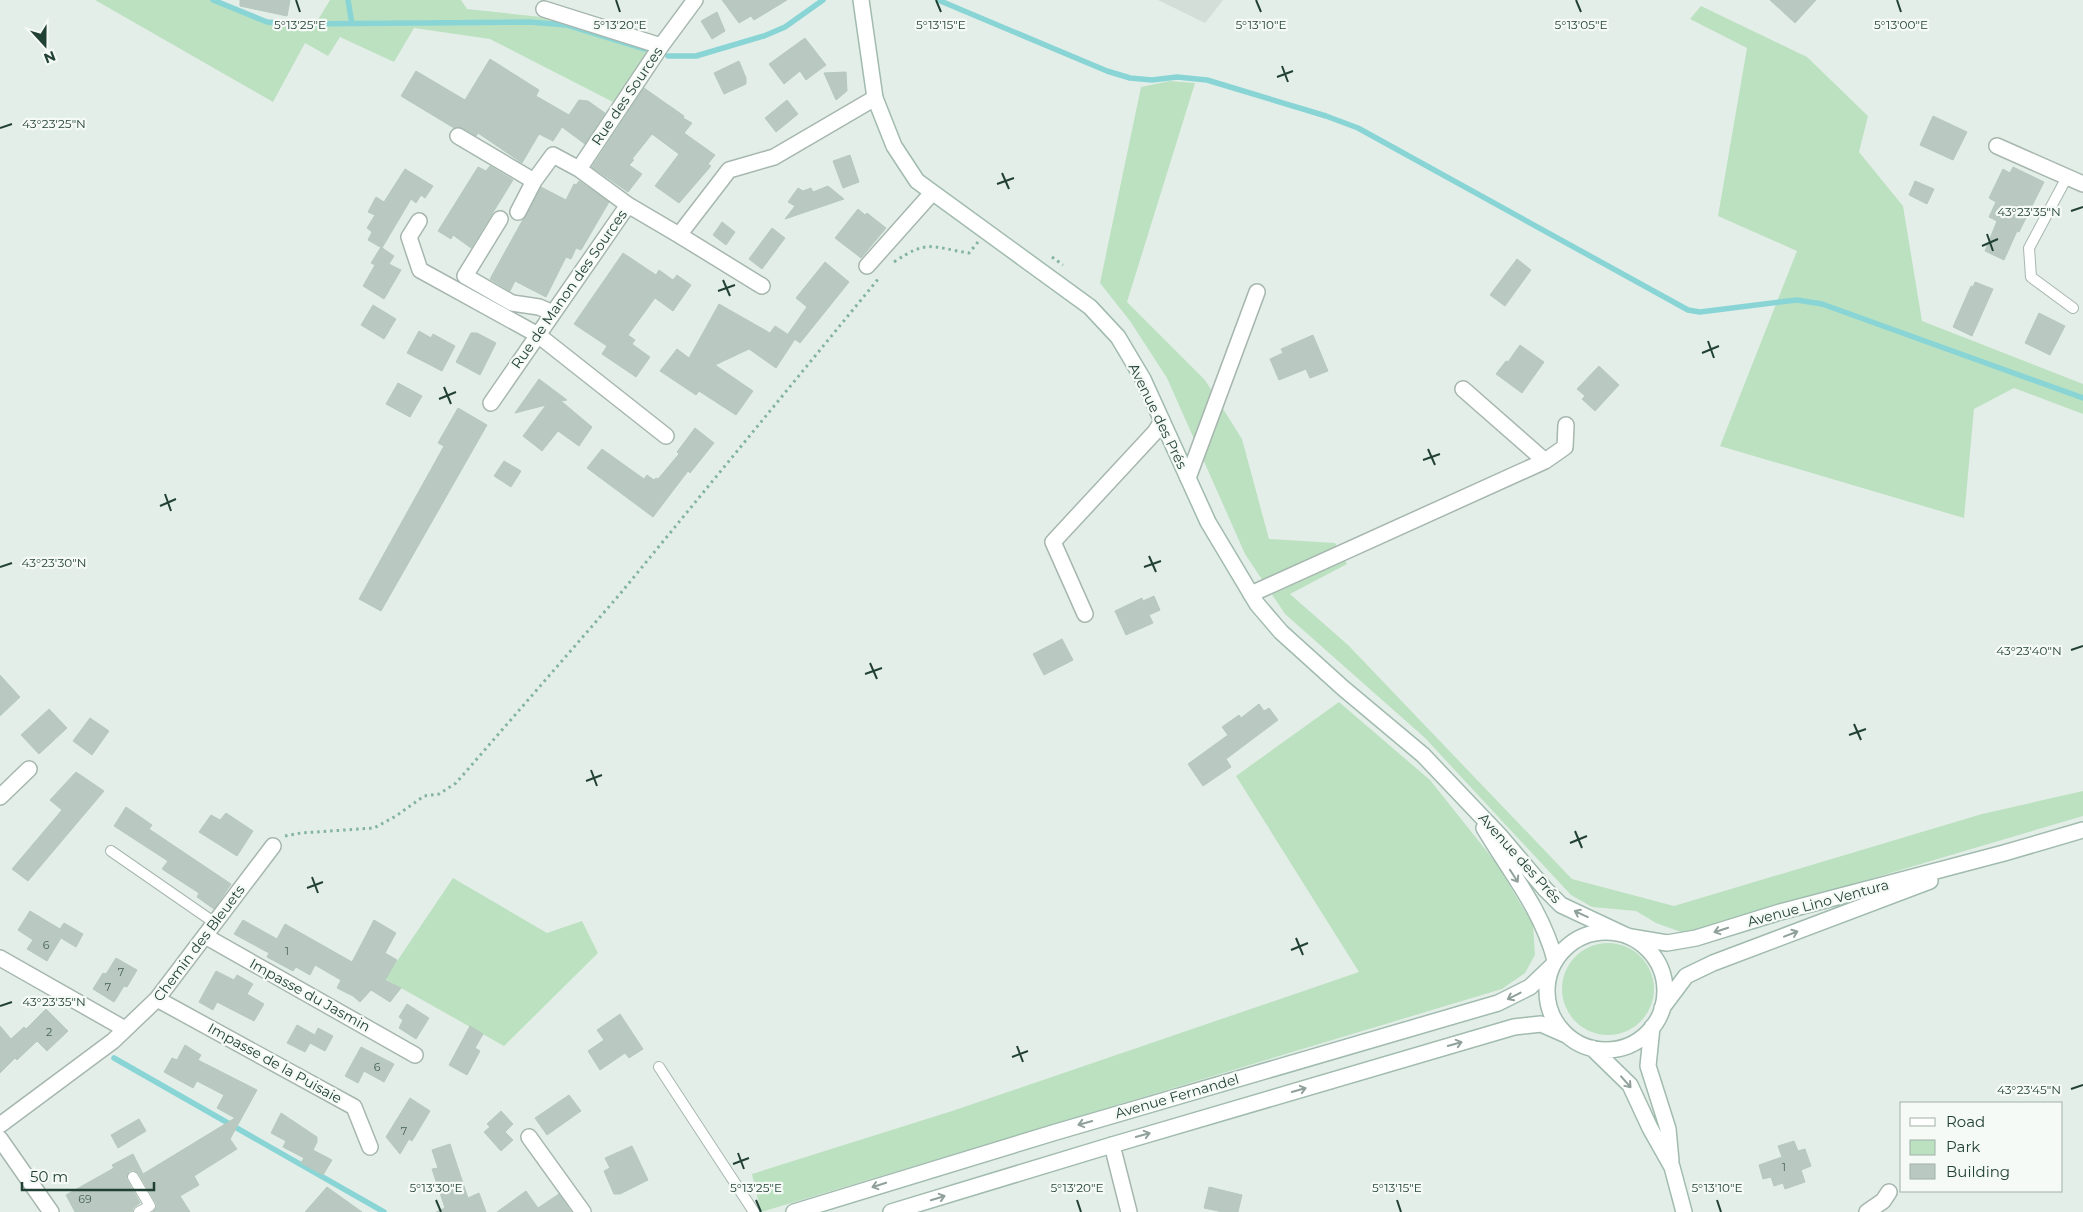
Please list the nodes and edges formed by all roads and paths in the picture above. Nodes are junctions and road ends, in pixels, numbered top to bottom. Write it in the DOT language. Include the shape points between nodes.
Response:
graph roads {
  1 [pos="695,0"];
  2 [pos="861,0"];
  3 [pos="544,9"];
  4 [pos="661,46"];
  5 [pos="875,98"];
  6 [pos="458,136"];
  7 [pos="1997,146"];
  8 [pos="578,169"];
  9 [pos="2067,177"];
  10 [pos="534,181"];
  11 [pos="2083,184"];
  12 [pos="932,192"];
  13 [pos="628,205"];
  14 [pos="518,212"];
  15 [pos="500,219"];
  16 [pos="418,221"];
  17 [pos="679,235"];
  18 [pos="969,237"];
  19 [pos="983,241"];
  20 [pos="892,263"];
  21 [pos="868,266"];
  22 [pos="880,277"];
  23 [pos="762,286"];
  24 [pos="1257,292"];
  25 [pos="2073,308"];
  26 [pos="553,313"];
  27 [pos="538,335"];
  28 [pos="1463,389"];
  29 [pos="491,403"];
  30 [pos="1162,421"];
  31 [pos="1566,425"];
  32 [pos="666,436"];
  33 [pos="1545,461"];
  34 [pos="1188,478"];
  35 [pos="1251,594"];
  36 [pos="1086,614"];
  37 [pos="29,769"];
  38 [pos="0,798"];
  39 [pos="1470,804"];
  40 [pos="2083,830"];
  41 [pos="273,846"];
  42 [pos="111,851"];
  43 [pos="2004,853"];
  44 [pos="215,923"];
  45 [pos="205,936"];
  46 [pos="1628,936"];
  47 [pos="0,958"];
  48 [pos="1554,963"];
  49 [pos="157,999"];
  50 [pos="1662,1008"];
  51 [pos="1652,1026"];
  52 [pos="125,1030"];
  53 [pos="1566,1035"];
  54 [pos="1592,1048"];
  55 [pos="415,1055"];
  56 [pos="658,1067"];
  57 [pos="0,1125"];
  58 [pos="529,1137"];
  59 [pos="0,1139"];
  60 [pos="1112,1145"];
  61 [pos="370,1147"];
  62 [pos="1672,1167"];
  63 [pos="133,1177"];
  64 [pos="1888,1192"];
  65 [pos="51,1212"];
  66 [pos="139,1212"];
  67 [pos="583,1212"];
  68 [pos="754,1212"];
  69 [pos="794,1212"];
  70 [pos="891,1212"];
  71 [pos="1130,1212"];
  72 [pos="1684,1212"];
  73 [pos="1867,1212"];
  1 -- 4 [label="street, Rue des Sources"];
  2 -- 5 [label="street, Avenue des Prés"];
  3 -- 4 [label="street"];
  4 -- 8 [label="street, Rue des Sources"];
  5 -- 12 [label="street, Avenue des Prés" via="894,146 917,181"];
  5 -- 17 [label="street" via="774,158 730,170"];
  6 -- 10 [label="street"];
  7 -- 9 [label="street"];
  8 -- 10 [label="street" via="553,155"];
  8 -- 13 [label="street"];
  9 -- 11 [label="street"];
  9 -- 25 [label="lane" via="2029,248 2031,277"];
  10 -- 14 [label="street"];
  12 -- 19 [label="street, Avenue des Prés"];
  12 -- 21 [label="street"];
  13 -- 17 [label="street, Rue de Manon des Sources"];
  13 -- 26 [label="street, Rue de Manon des Sources"];
  15 -- 26 [label="street" via="465,276 512,303"];
  16 -- 27 [label="street" via="409,237 420,270"];
  17 -- 23 [label="street, Rue de Manon des Sources"];
  18 -- 19 [label="path"];
  19 -- 20 [label="path" via="969,253 930,245 921,247"];
  19 -- 30 [label="street, Avenue des Prés" via="1090,307 1118,337 1143,379"];
  22 -- 41 [label="path" via="620,594 456,784 439,794 424,796 374,828 301,833 286,836"];
  24 -- 34 [label="street"];
  26 -- 27 [label="street, Rue de Manon des Sources"];
  27 -- 29 [label="street, Rue de Manon des Sources"];
  27 -- 32 [label="street"];
  28 -- 33 [label="street"];
  30 -- 34 [label="street, Avenue des Prés"];
  30 -- 36 [label="street" via="1053,542"];
  31 -- 33 [label="street" via="1565,447"];
  33 -- 35 [label="street"];
  34 -- 35 [label="street, Avenue des Prés" via="1208,522"];
  35 -- 39 [label="street, Avenue des Prés" via="1281,632 1423,755"];
  37 -- 38 [label="street"];
  46 -- 39 [label="street, Avenue des Prés, one-way" via="1561,905"];
  39 -- 48 [label="street, Avenue des Prés, one-way" via="1540,917 1550,938"];
  40 -- 43 [label="street, Avenue Lino Ventura"];
  41 -- 44 [label="street, Chemin des Bleuets"];
  42 -- 44 [label="lane"];
  43 -- 46 [label="street, Avenue Lino Ventura, one-way" via="1780,912 1696,938 1667,942"];
  50 -- 43 [label="street, Avenue Lino Ventura, one-way" via="1686,976 1713,963"];
  44 -- 45 [label="street, Chemin des Bleuets"];
  45 -- 49 [label="street, Chemin des Bleuets"];
  45 -- 55 [label="street, Impasse du Jasmin"];
  46 -- 48 [label="street" via="1606,931 1586,935 1568,945"];
  46 -- 50 [label="street" via="1646,946 1660,967 1665,992"];
  47 -- 52 [label="street"];
  48 -- 53 [label="street" via="1547,984 1548,1003"];
  48 -- 69 [label="street, Avenue Fernandel, one-way" via="1530,987 1498,1004"];
  49 -- 52 [label="street, Chemin des Bleuets"];
  49 -- 61 [label="street, Impasse de la Puisaie" via="354,1107"];
  50 -- 51 [label="street"];
  51 -- 54 [label="street" via="1625,1046"];
  51 -- 62 [label="street" via="1648,1066 1668,1129"];
  52 -- 57 [label="street, Chemin des Bleuets"];
  53 -- 54 [label="street"];
  60 -- 53 [label="street, Avenue Fernandel, one-way" via="1514,1027 1541,1024"];
  54 -- 62 [label="street, one-way" via="1630,1084"];
  56 -- 68 [label="lane"];
  58 -- 67 [label="street"];
  59 -- 65 [label="street"];
  70 -- 60 [label="street, Avenue Fernandel, one-way"];
  60 -- 71 [label="street"];
  62 -- 72 [label="street"];
  63 -- 66 [label="lane" via="150,1206"];
  64 -- 73 [label="street" via="1883,1201"];
}
